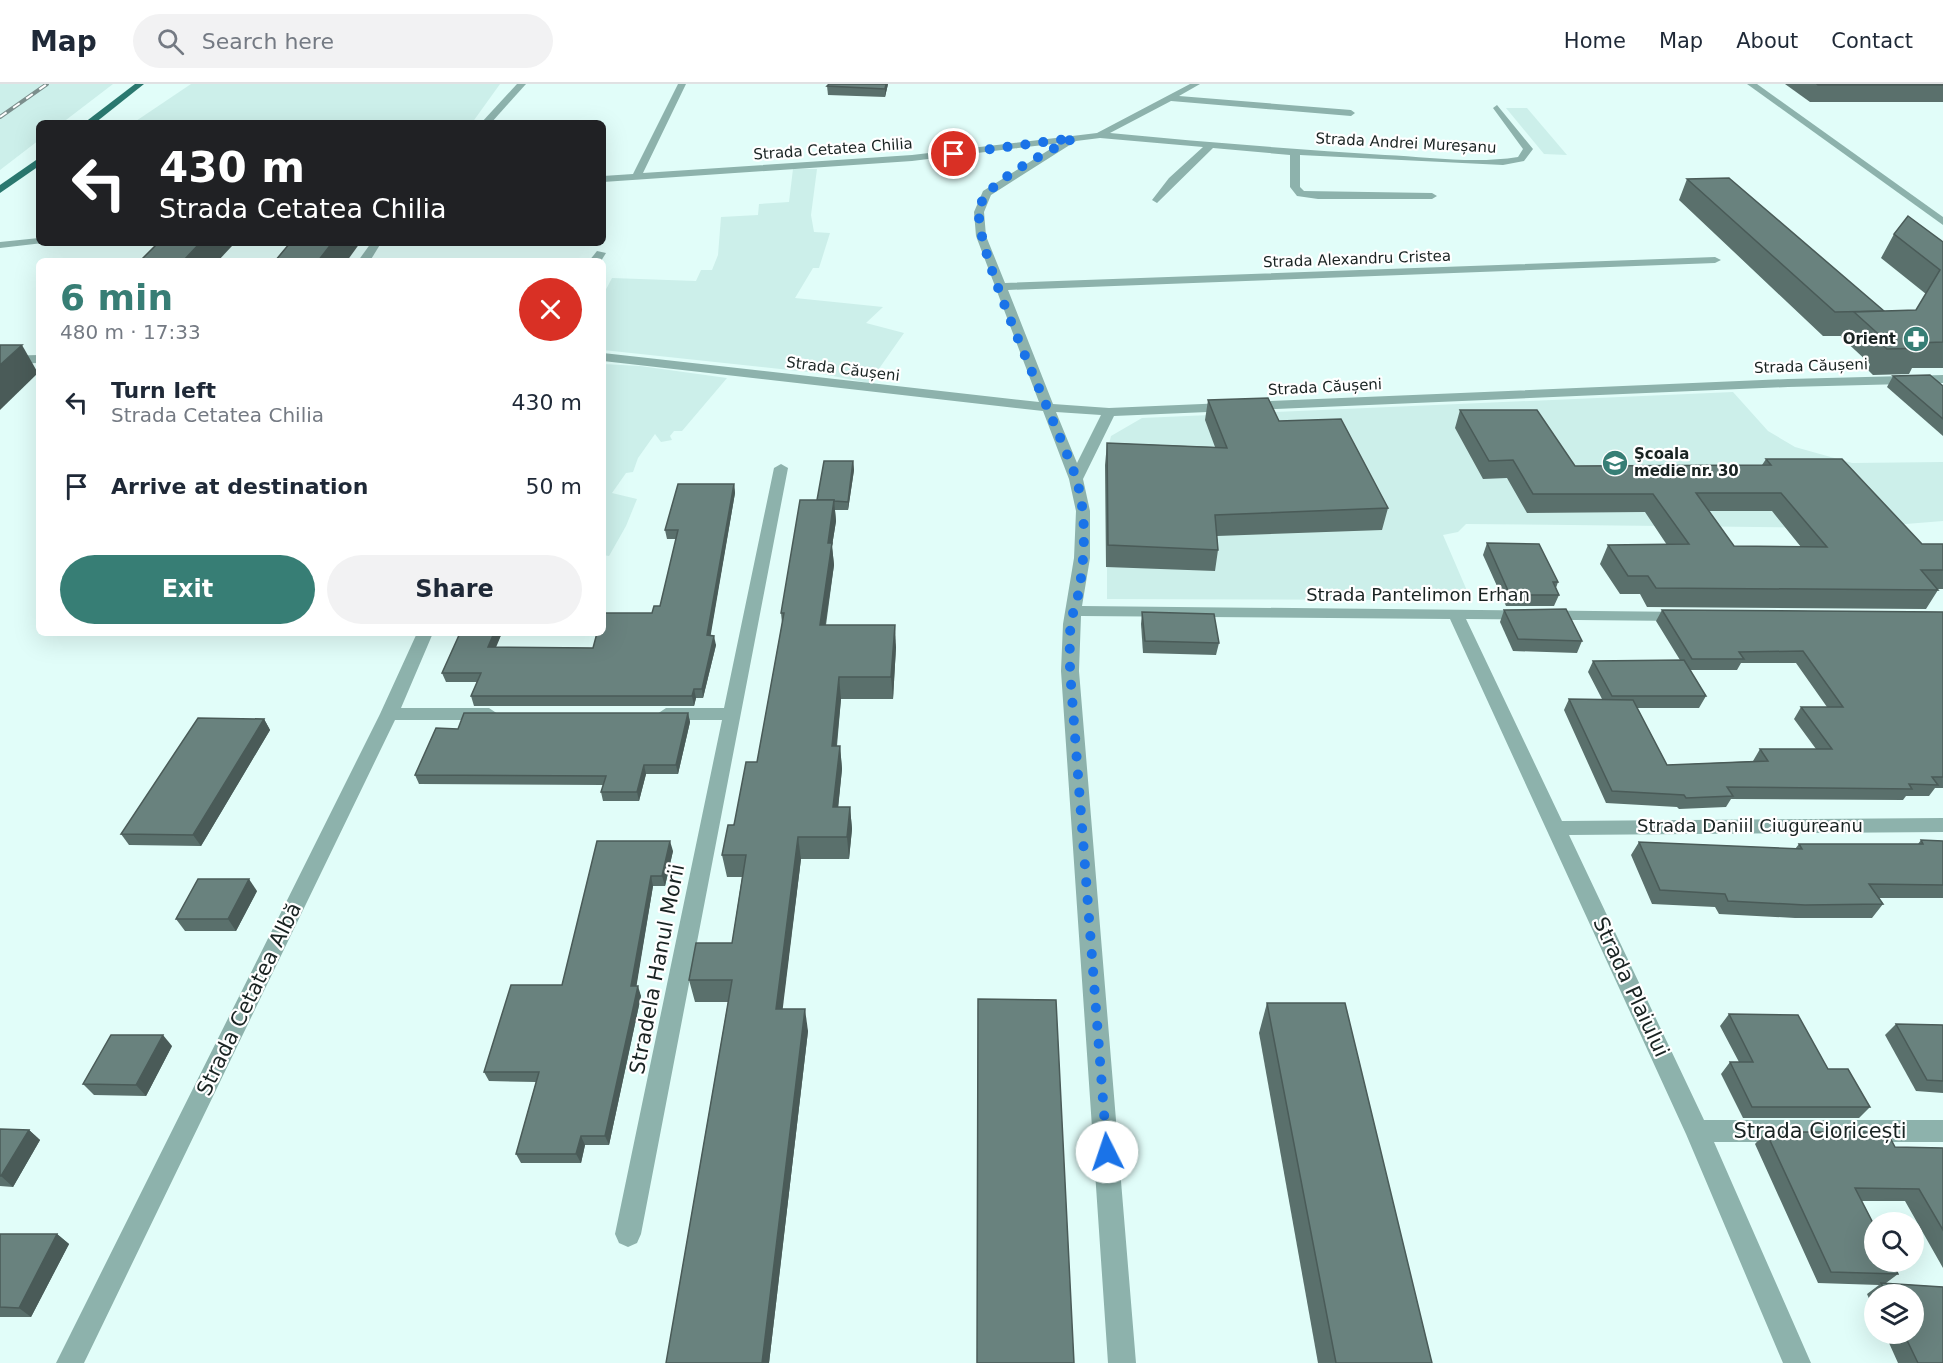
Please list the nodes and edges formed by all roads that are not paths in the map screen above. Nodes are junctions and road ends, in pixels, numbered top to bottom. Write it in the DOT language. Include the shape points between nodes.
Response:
graph roads {
  1 [pos="140,84"];
  2 [pos="522,84"];
  3 [pos="682,84"];
  4 [pos="1196,84"];
  5 [pos="1751,84"];
  6 [pos="1169,98"];
  7 [pos="1497,108"];
  8 [pos="1351,113"];
  9 [pos="93,120"];
  10 [pos="489,120"];
  11 [pos="1099,135"];
  12 [pos="1074,138"];
  13 [pos="1210,146"];
  14 [pos="1296,152"];
  15 [pos="36,163"];
  16 [pos="637,175"];
  17 [pos="606,179"];
  18 [pos="0,190"];
  19 [pos="1432,195"];
  20 [pos="1157,200"];
  21 [pos="1943,222"];
  22 [pos="36,241"];
  23 [pos="0,245"];
  24 [pos="1715,260"];
  25 [pos="999,287"];
  26 [pos="606,357"];
  27 [pos="36,359"];
  28 [pos="0,360"];
  29 [pos="1943,379"];
  30 [pos="1048,408"];
  31 [pos="1109,412"];
  32 [pos="781,468"];
  33 [pos="1076,479"];
  34 [pos="1073,611"];
  35 [pos="1456,615"];
  36 [pos="1694,616"];
  37 [pos="424,636"];
  38 [pos="389,714"];
  39 [pos="508,714"];
  40 [pos="650,714"];
  41 [pos="734,714"];
  42 [pos="1943,825"];
  43 [pos="1557,828"];
  44 [pos="1697,1131"];
  45 [pos="1943,1131"];
  46 [pos="628,1234"];
  47 [pos="70,1363"];
  48 [pos="1122,1363"];
  49 [pos="1797,1363"];
  1 -- 9 [label="main road"];
  2 -- 10 [label="street"];
  3 -- 16 [label="street"];
  4 -- 6 [label="street, Strada Cetatea Chilia"];
  5 -- 21 [label="street"];
  6 -- 8 [label="street"];
  6 -- 11 [label="street, Strada Cetatea Chilia"];
  7 -- 14 [label="street, Strada Andrei Mureșanu" via="1528,149 1521,159 1479,163"];
  11 -- 12 [label="street, Strada Cetatea Chilia"];
  11 -- 13 [label="street, Strada Andrei Mureșanu"];
  12 -- 16 [label="street, Strada Cetatea Chilia" via="912,158"];
  12 -- 25 [label="street" via="996,185 980,204 981,236"];
  13 -- 14 [label="street, Strada Andrei Mureșanu"];
  13 -- 20 [label="street"];
  14 -- 19 [label="street, Strada Andrei Mureșanu" via="1295,187 1300,194"];
  15 -- 18 [label="main road"];
  16 -- 17 [label="street, Strada Cetatea Chilia"];
  22 -- 23 [label="street"];
  24 -- 25 [label="street, Strada Alexandru Cristea"];
  25 -- 30 [label="street"];
  26 -- 30 [label="street, Strada Căușeni"];
  27 -- 28 [label="street"];
  29 -- 31 [label="street, Strada Căușeni"];
  30 -- 31 [label="street, Strada Căușeni"];
  30 -- 33 [label="street"];
  31 -- 33 [label="street"];
  32 -- 41 [label="street, Stradela Hanul Morii"];
  33 -- 34 [label="street" via="1083,511 1083,547"];
  34 -- 35 [label="street, Strada Pantelimon Erhan"];
  34 -- 48 [label="street" via="1070,671"];
  35 -- 36 [label="street, Strada Pantelimon Erhan"];
  35 -- 43 [label="street, Strada Plaiului"];
  37 -- 38 [label="street, Strada Cetatea Albă"];
  38 -- 39 [label="street"];
  38 -- 47 [label="street, Strada Cetatea Albă"];
  40 -- 41 [label="street"];
  41 -- 46 [label="street, Stradela Hanul Morii"];
  42 -- 43 [label="street, Strada Daniil Ciugureanu"];
  43 -- 44 [label="street, Strada Plaiului"];
  44 -- 45 [label="street, Strada Cioricești"];
  44 -- 49 [label="street, Strada Plaiului"];
}
